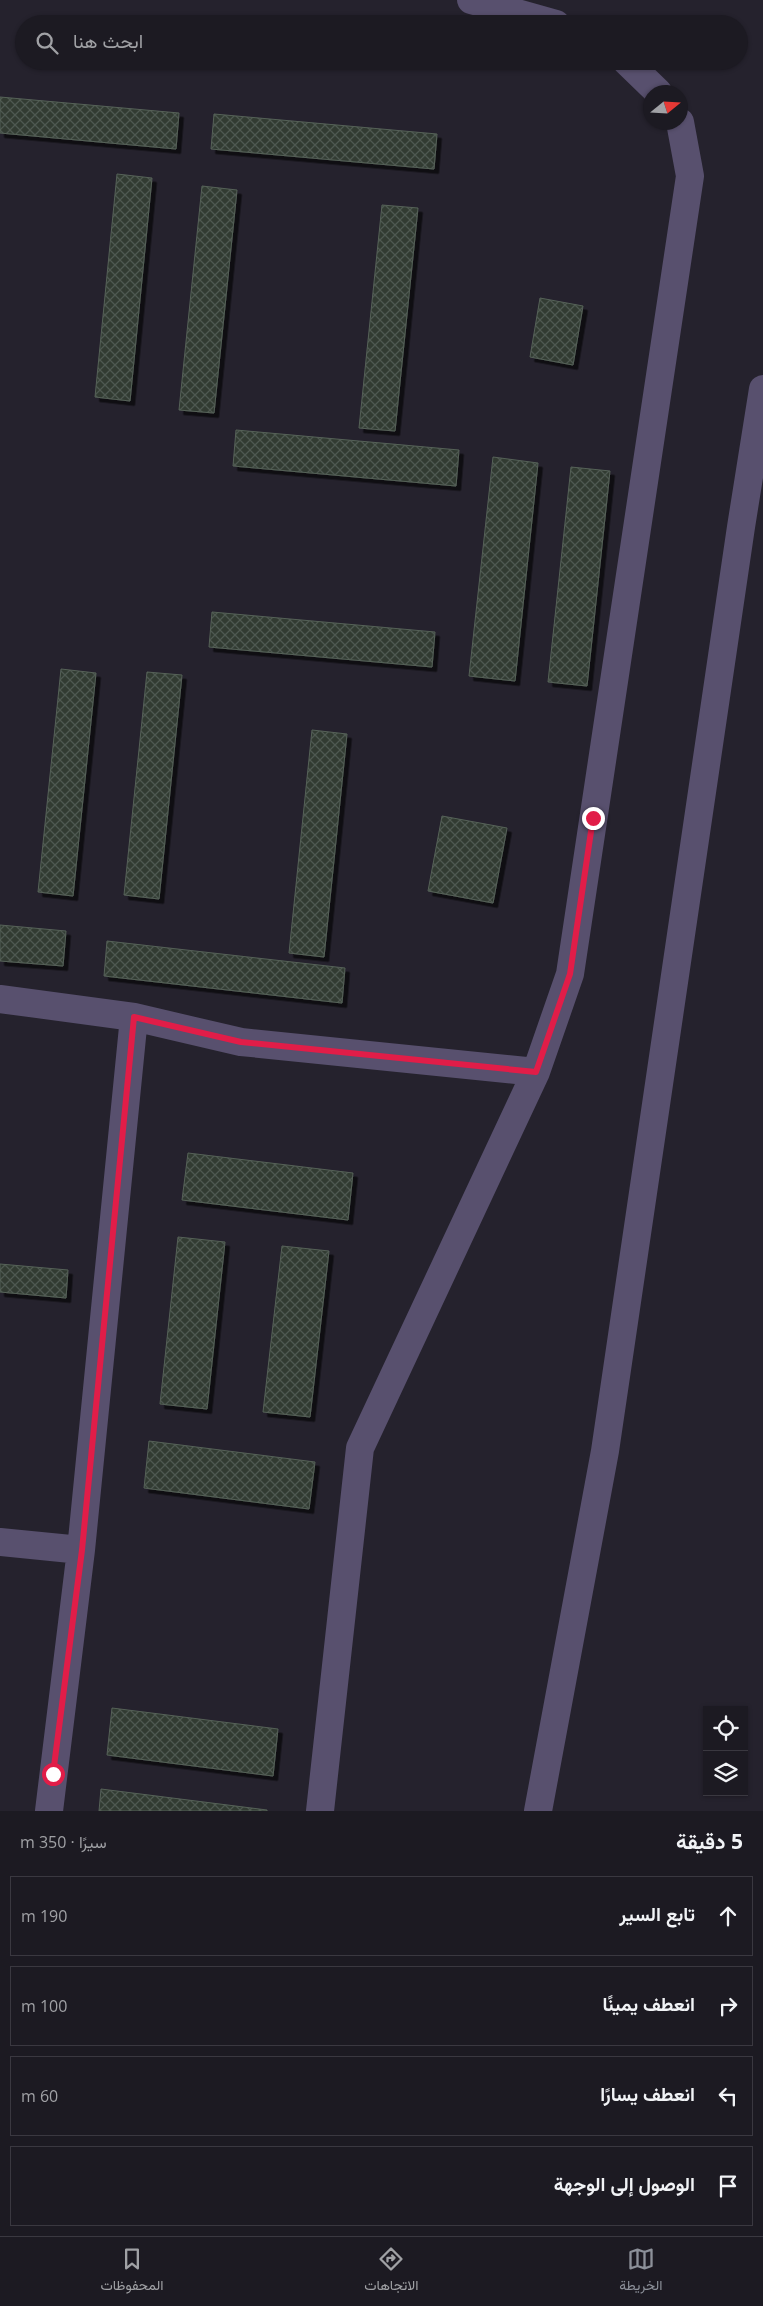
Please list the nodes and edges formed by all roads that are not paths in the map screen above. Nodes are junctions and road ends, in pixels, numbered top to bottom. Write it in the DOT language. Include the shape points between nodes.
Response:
graph roads {
  1 [pos="471,0"];
  2 [pos="524,15"];
  3 [pos="635,70"];
  4 [pos="651,85"];
  5 [pos="681,130"];
  6 [pos="763,389"];
  7 [pos="0,999"];
  8 [pos="134,1017"];
  9 [pos="536,1072"];
  10 [pos="0,1542"];
  11 [pos="82,1550"];
  12 [pos="49,1811"];
  13 [pos="320,1811"];
  14 [pos="538,1811"];
  1 -- 2 [label="lane"];
  3 -- 4 [label="lane"];
  5 -- 9 [label="lane" via="690,176 570,974"];
  6 -- 14 [label="lane" via="605,1451"];
  7 -- 8 [label="lane"];
  8 -- 9 [label="lane" via="241,1042"];
  8 -- 11 [label="lane"];
  9 -- 13 [label="lane" via="360,1448"];
  10 -- 11 [label="lane"];
  11 -- 12 [label="lane"];
}
